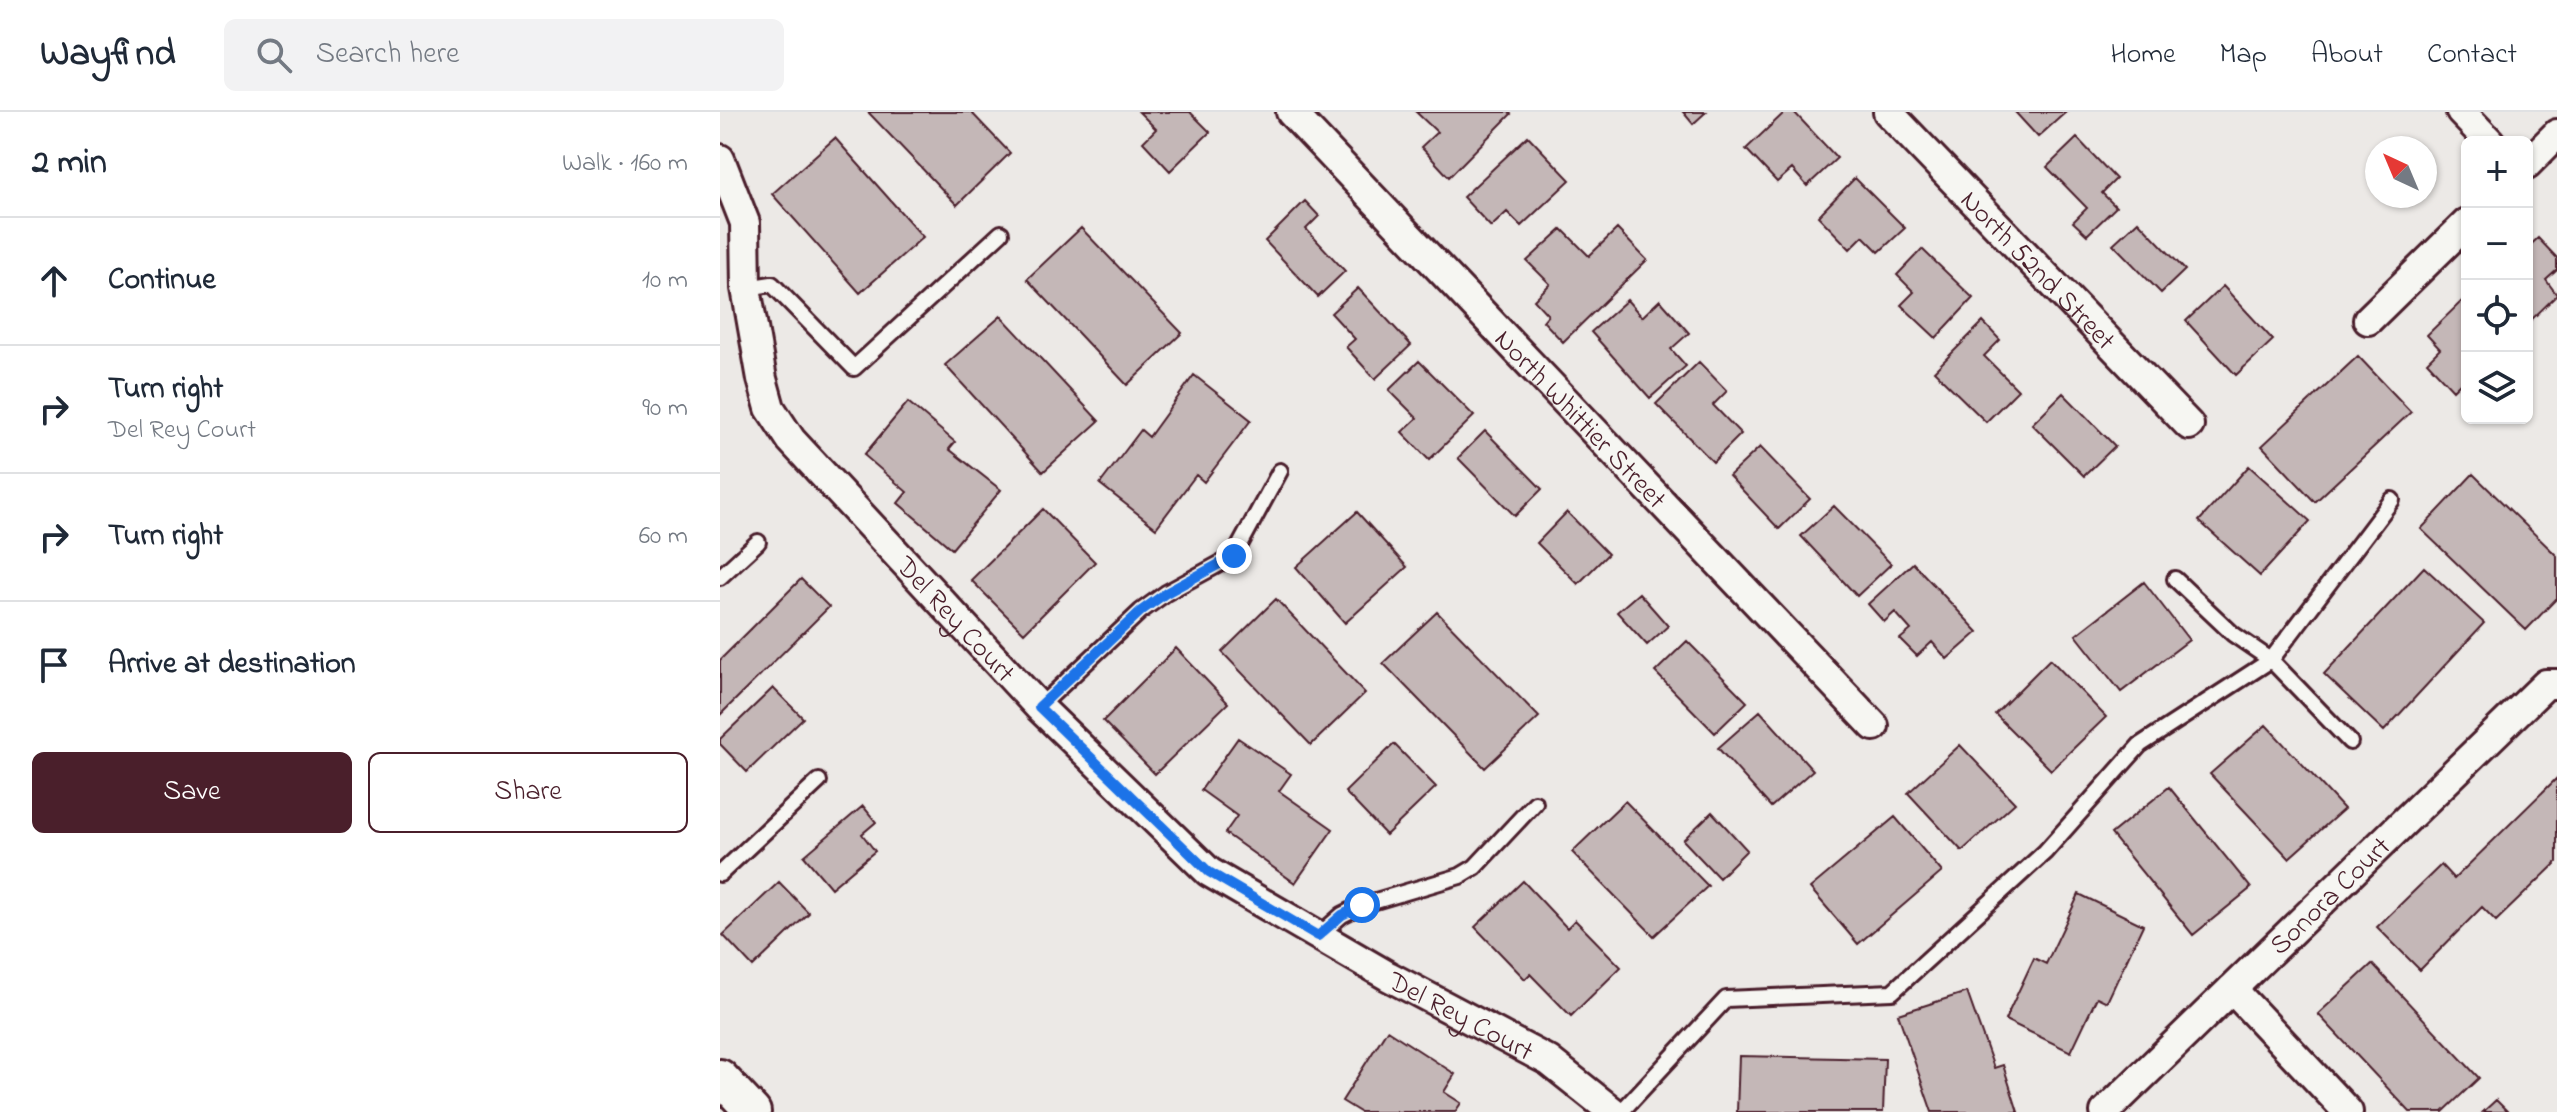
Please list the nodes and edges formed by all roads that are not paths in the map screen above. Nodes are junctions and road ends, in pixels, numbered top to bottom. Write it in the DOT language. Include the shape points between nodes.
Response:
graph roads {
  1 [pos="1291,112"];
  2 [pos="1888,112"];
  3 [pos="2461,112"];
  4 [pos="2557,134"];
  5 [pos="2484,136"];
  6 [pos="2533,158"];
  7 [pos="720,159"];
  8 [pos="2461,229"];
  9 [pos="1001,233"];
  10 [pos="746,288"];
  11 [pos="2368,320"];
  12 [pos="2189,425"];
  13 [pos="1280,471"];
  14 [pos="2392,500"];
  15 [pos="758,542"];
  16 [pos="720,577"];
  17 [pos="2175,579"];
  18 [pos="2271,660"];
  19 [pos="2557,684"];
  20 [pos="1039,707"];
  21 [pos="1874,726"];
  22 [pos="2350,742"];
  23 [pos="819,781"];
  24 [pos="1535,803"];
  25 [pos="720,874"];
  26 [pos="1318,936"];
  27 [pos="2232,989"];
  28 [pos="720,1077"];
  29 [pos="753,1112"];
  30 [pos="1613,1112"];
  31 [pos="1621,1112"];
  32 [pos="2105,1112"];
  33 [pos="2348,1112"];
  1 -- 21 [label="street, North Whittier Street"];
  2 -- 12 [label="street, North 52nd Street"];
  3 -- 5 [label="street"];
  4 -- 6 [label="street"];
  7 -- 10 [label="street, Del Rey Court" via="745,223"];
  8 -- 11 [label="street"];
  9 -- 10 [label="lane" via="854,368 772,284"];
  10 -- 20 [label="street, Del Rey Court" via="770,408 791,440"];
  13 -- 20 [label="lane" via="1234,556 1141,611"];
  14 -- 18 [label="lane"];
  15 -- 16 [label="lane"];
  17 -- 18 [label="lane" via="2233,634"];
  18 -- 22 [label="lane"];
  18 -- 31 [label="lane" via="2140,745 2045,852 1892,992 1726,999"];
  19 -- 27 [label="street, Sonora Court" via="2546,684"];
  20 -- 26 [label="street, Del Rey Court" via="1209,872"];
  23 -- 25 [label="lane"];
  24 -- 26 [label="lane" via="1467,872 1362,905"];
  26 -- 30 [label="street, Del Rey Court" via="1549,1061"];
  27 -- 32 [label="street, Sonora Court"];
  27 -- 33 [label="street"];
  28 -- 29 [label="street"];
}
